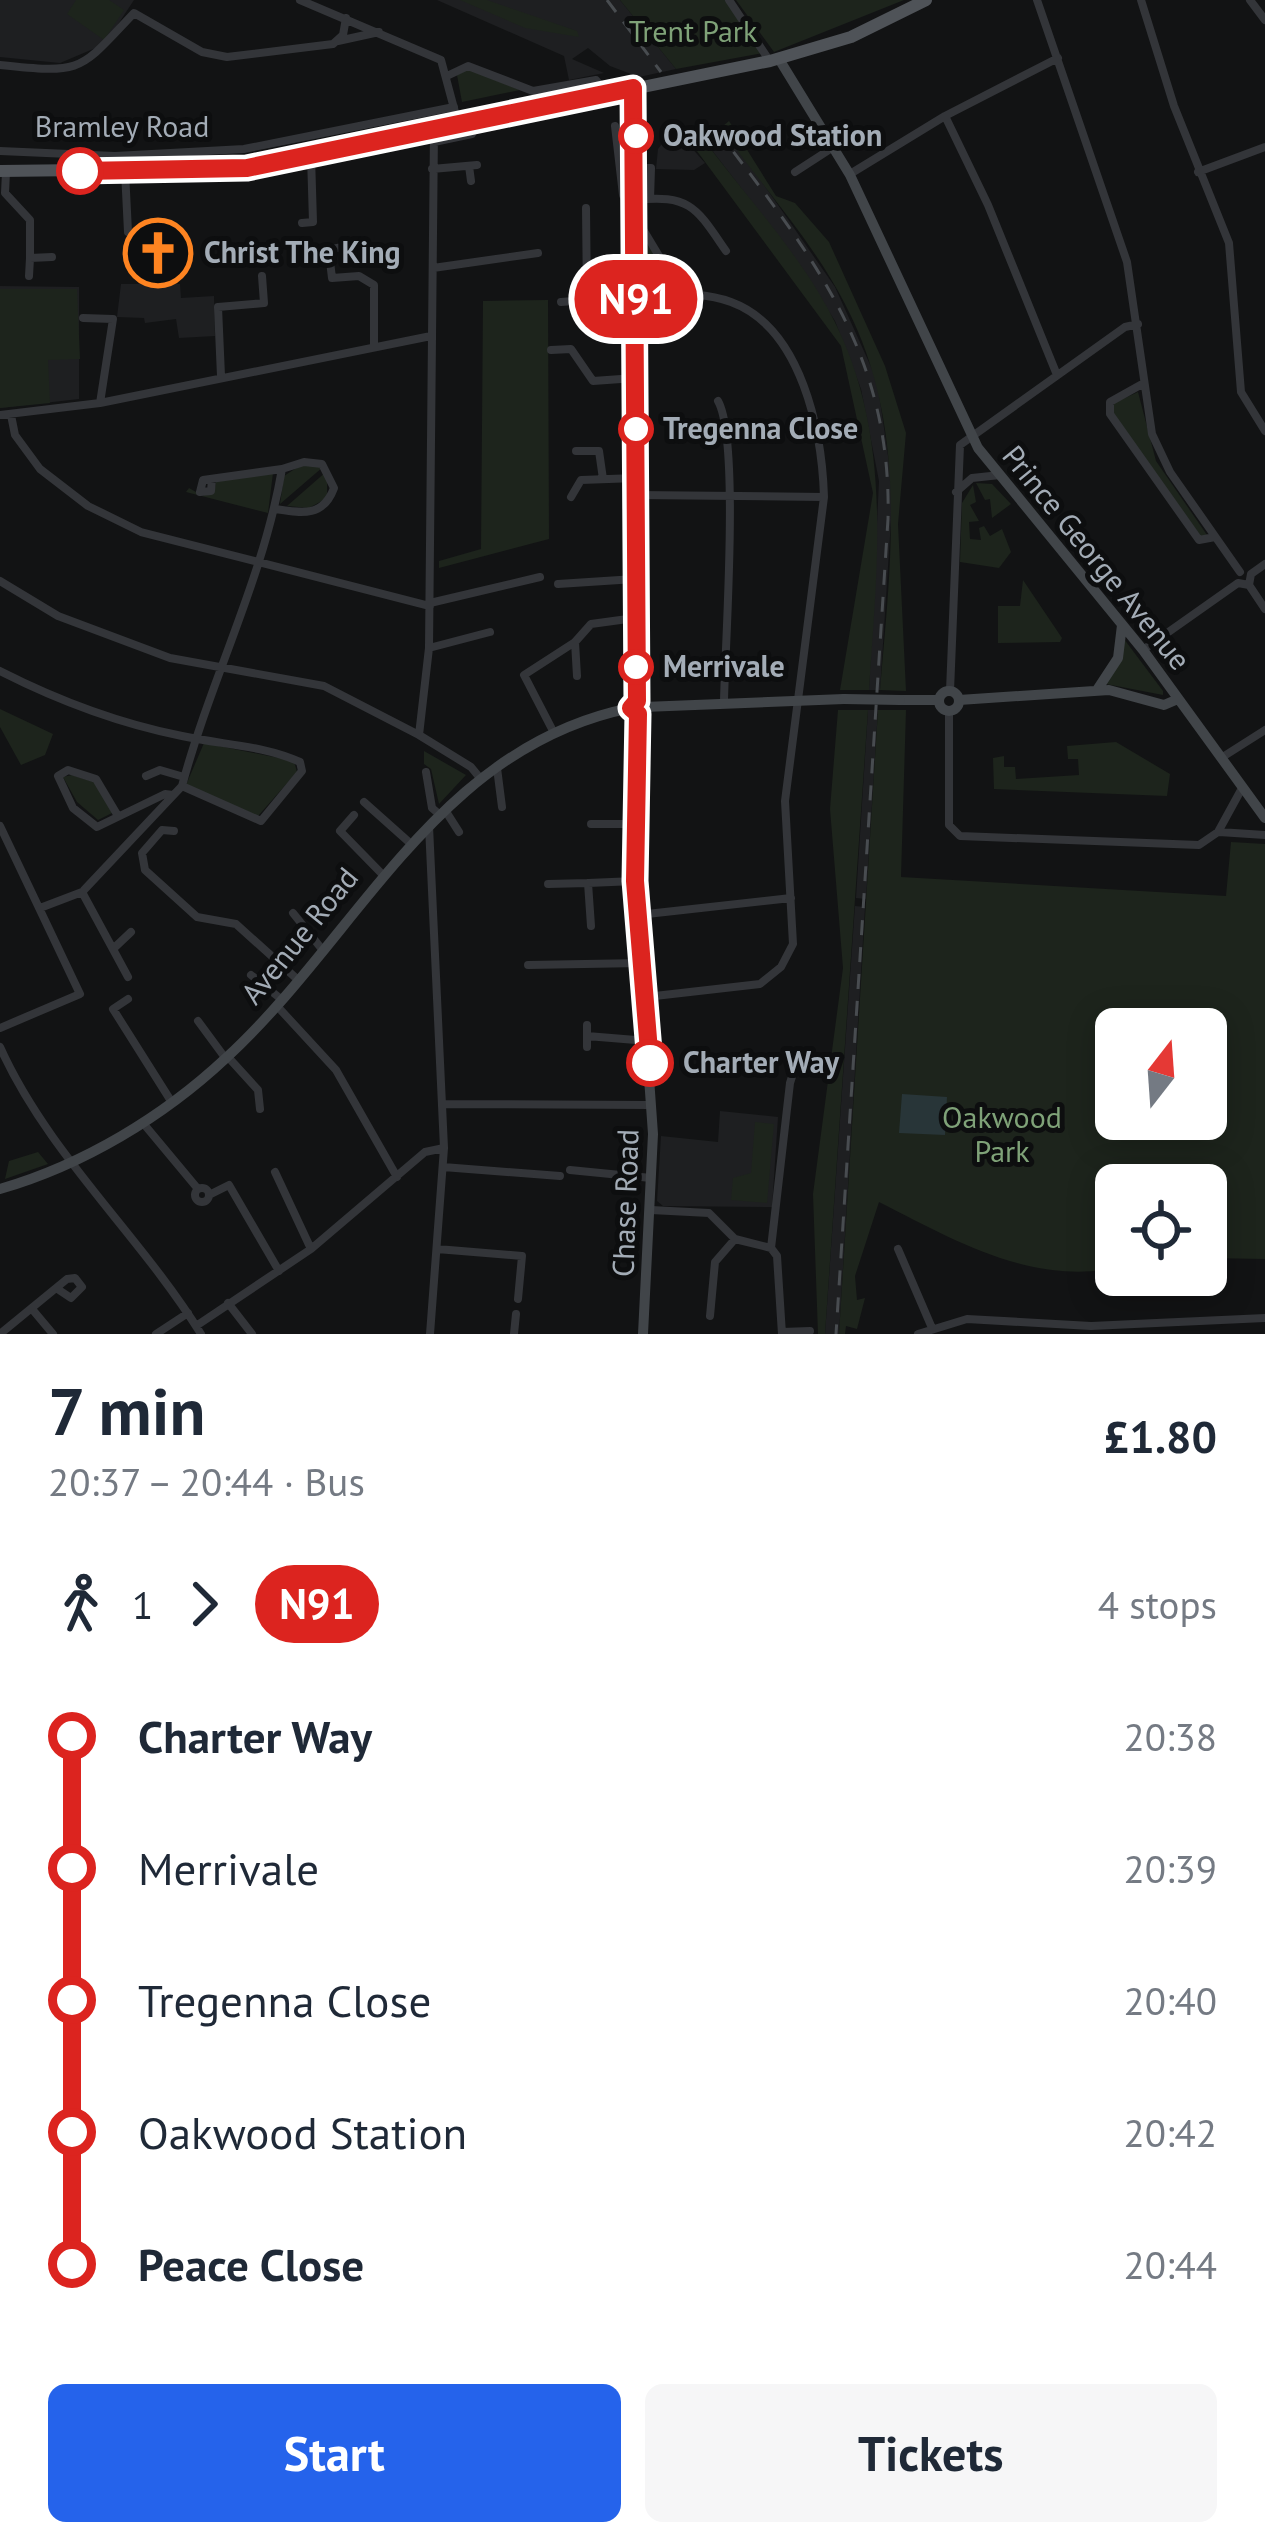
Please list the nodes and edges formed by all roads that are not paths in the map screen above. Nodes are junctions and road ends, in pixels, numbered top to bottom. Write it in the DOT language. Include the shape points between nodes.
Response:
graph roads {
  1 [pos="300,0"];
  2 [pos="729,0"];
  3 [pos="926,0"];
  4 [pos="1037,0"];
  5 [pos="1141,0"];
  6 [pos="1250,0"];
  7 [pos="346,18"];
  8 [pos="1265,20"];
  9 [pos="379,32"];
  10 [pos="338,41"];
  11 [pos="1058,58"];
  12 [pos="774,60"];
  13 [pos="0,65"];
  14 [pos="449,75"];
  15 [pos="604,87"];
  16 [pos="633,88"];
  17 [pos="454,107"];
  18 [pos="945,116"];
  19 [pos="477,120"];
  20 [pos="458,123"];
  21 [pos="615,126"];
  22 [pos="434,135"];
  23 [pos="1265,146"];
  24 [pos="832,148"];
  25 [pos="244,149"];
  26 [pos="0,151"];
  27 [pos="311,154"];
  28 [pos="116,156"];
  29 [pos="247,168"];
  30 [pos="433,169"];
  31 [pos="3,171"];
  32 [pos="120,171"];
  33 [pos="795,172"];
  34 [pos="1198,172"];
  35 [pos="850,175"];
  36 [pos="470,182"];
  37 [pos="641,198"];
  38 [pos="586,208"];
  39 [pos="638,221"];
  40 [pos="302,223"];
  41 [pos="128,232"];
  42 [pos="359,244"];
  43 [pos="726,251"];
  44 [pos="538,253"];
  45 [pos="329,254"];
  46 [pos="298,255"];
  47 [pos="52,257"];
  48 [pos="30,258"];
  49 [pos="433,268"];
  50 [pos="29,276"];
  51 [pos="262,277"];
  52 [pos="636,294"];
  53 [pos="695,296"];
  54 [pos="587,300"];
  55 [pos="561,302"];
  56 [pos="83,318"];
  57 [pos="1138,324"];
  58 [pos="431,335"];
  59 [pos="374,344"];
  60 [pos="551,350"];
  61 [pos="1057,375"];
  62 [pos="221,376"];
  63 [pos="637,378"];
  64 [pos="1144,383"];
  65 [pos="718,401"];
  66 [pos="100,403"];
  67 [pos="0,415"];
  68 [pos="11,415"];
  69 [pos="1265,431"];
  70 [pos="972,436"];
  71 [pos="604,438"];
  72 [pos="597,450"];
  73 [pos="576,451"];
  74 [pos="281,469"];
  75 [pos="1000,475"];
  76 [pos="636,478"];
  77 [pos="212,479"];
  78 [pos="603,479"];
  79 [pos="955,493"];
  80 [pos="637,495"];
  81 [pos="729,495"];
  82 [pos="571,497"];
  83 [pos="824,497"];
  84 [pos="275,508"];
  85 [pos="1215,537"];
  86 [pos="262,563"];
  87 [pos="1265,564"];
  88 [pos="1240,572"];
  89 [pos="1251,574"];
  90 [pos="540,577"];
  91 [pos="635,578"];
  92 [pos="0,580"];
  93 [pos="558,584"];
  94 [pos="1243,584"];
  95 [pos="430,605"];
  96 [pos="1265,609"];
  97 [pos="636,618"];
  98 [pos="1122,625"];
  99 [pos="490,632"];
  100 [pos="575,642"];
  101 [pos="429,648"];
  102 [pos="1143,650"];
  103 [pos="224,669"];
  104 [pos="0,671"];
  105 [pos="577,676"];
  106 [pos="1097,690"];
  107 [pos="949,697"];
  108 [pos="798,698"];
  109 [pos="1178,699"];
  110 [pos="724,701"];
  111 [pos="637,708"];
  112 [pos="950,711"];
  113 [pos="553,730"];
  114 [pos="1265,730"];
  115 [pos="418,735"];
  116 [pos="200,740"];
  117 [pos="1220,759"];
  118 [pos="496,768"];
  119 [pos="426,772"];
  120 [pos="146,776"];
  121 [pos="480,778"];
  122 [pos="183,782"];
  123 [pos="1241,790"];
  124 [pos="173,796"];
  125 [pos="364,802"];
  126 [pos="502,807"];
  127 [pos="442,812"];
  128 [pos="354,815"];
  129 [pos="118,816"];
  130 [pos="1265,818"];
  131 [pos="591,824"];
  132 [pos="636,824"];
  133 [pos="428,825"];
  134 [pos="0,826"];
  135 [pos="173,831"];
  136 [pos="459,832"];
  137 [pos="1218,832"];
  138 [pos="1265,835"];
  139 [pos="410,843"];
  140 [pos="382,874"];
  141 [pos="635,881"];
  142 [pos="588,883"];
  143 [pos="548,884"];
  144 [pos="84,890"];
  145 [pos="791,898"];
  146 [pos="40,908"];
  147 [pos="293,914"];
  148 [pos="638,915"];
  149 [pos="591,926"];
  150 [pos="131,932"];
  151 [pos="321,948"];
  152 [pos="113,949"];
  153 [pos="643,963"];
  154 [pos="528,965"];
  155 [pos="251,975"];
  156 [pos="128,977"];
  157 [pos="297,979"];
  158 [pos="646,997"];
  159 [pos="128,998"];
  160 [pos="278,1002"];
  161 [pos="197,1021"];
  162 [pos="0,1028"];
  163 [pos="587,1036"];
  164 [pos="648,1041"];
  165 [pos="0,1047"];
  166 [pos="227,1058"];
  167 [pos="818,1063"];
  168 [pos="171,1101"];
  169 [pos="443,1104"];
  170 [pos="652,1105"];
  171 [pos="260,1109"];
  172 [pos="142,1122"];
  173 [pos="444,1148"];
  174 [pos="72,1164"];
  175 [pos="443,1167"];
  176 [pos="570,1170"];
  177 [pos="275,1172"];
  178 [pos="560,1176"];
  179 [pos="397,1177"];
  180 [pos="651,1178"];
  181 [pos="0,1190"];
  182 [pos="651,1210"];
  183 [pos="735,1239"];
  184 [pos="771,1247"];
  185 [pos="311,1249"];
  186 [pos="437,1249"];
  187 [pos="898,1249"];
  188 [pos="279,1271"];
  189 [pos="59,1290"];
  190 [pos="518,1299"];
  191 [pos="228,1303"];
  192 [pos="32,1309"];
  193 [pos="188,1313"];
  194 [pos="516,1314"];
  195 [pos="710,1316"];
  196 [pos="1265,1318"];
  197 [pos="932,1328"];
  198 [pos="1134,1329"];
  199 [pos="199,1330"];
  200 [pos="810,1331"];
  201 [pos="782,1333"];
  202 [pos="0,1334"];
  203 [pos="53,1334"];
  204 [pos="156,1334"];
  205 [pos="252,1334"];
  206 [pos="430,1334"];
  207 [pos="514,1334"];
  208 [pos="643,1334"];
  209 [pos="918,1334"];
  1 -- 7 [label="street"];
  2 -- 12 [label="street"];
  3 -- 12 [label="main road, Bramley Road" via="851,37"];
  4 -- 11 [label="street"];
  5 -- 34 [label="street"];
  6 -- 8 [label="street"];
  7 -- 9 [label="street"];
  7 -- 10 [label="street"];
  9 -- 10 [label="street"];
  9 -- 14 [label="street" via="435,55"];
  10 -- 13 [label="street" via="227,57 191,47 138,13 101,52 70,68"];
  11 -- 18 [label="street"];
  11 -- 57 [label="street" via="1106,188"];
  12 -- 16 [label="main road, Bramley Road"];
  12 -- 24 [label="street, Prince George Avenue"];
  14 -- 15 [label="street, Bramley Road" via="468,66 539,92"];
  14 -- 17 [label="street"];
  15 -- 16 [label="main road, Bramley Road"];
  15 -- 19 [label="main road, Bramley Road"];
  16 -- 37 [label="street, Chase Road"];
  17 -- 20 [label="street"];
  17 -- 25 [label="street, Bramley Road"];
  18 -- 35 [label="street"];
  18 -- 61 [label="street"];
  19 -- 20 [label="main road, Bramley Road"];
  19 -- 22 [label="street, Bramley Road" via="472,134"];
  20 -- 22 [label="main road, Bramley Road"];
  21 -- 37 [label="street" via="623,195"];
  22 -- 27 [label="main road, Bramley Road"];
  22 -- 30 [label="street"];
  23 -- 34 [label="street"];
  24 -- 33 [label="street"];
  24 -- 35 [label="street, Prince George Avenue"];
  25 -- 28 [label="street, Bramley Road"];
  25 -- 29 [label="street, Bramley Road"];
  26 -- 28 [label="street, Bramley Road"];
  27 -- 29 [label="main road, Bramley Road"];
  27 -- 40 [label="street" via="314,222"];
  28 -- 32 [label="street"];
  29 -- 32 [label="main road, Bramley Road"];
  30 -- 36 [label="street" via="473,166"];
  30 -- 49 [label="street"];
  31 -- 32 [label="main road, Bramley Road"];
  31 -- 48 [label="street" via="5,194 30,220"];
  32 -- 41 [label="street"];
  34 -- 69 [label="street" via="1228,242 1240,392"];
  35 -- 70 [label="street, Prince George Avenue"];
  37 -- 39 [label="street, Chase Road"];
  37 -- 43 [label="street" via="692,206"];
  38 -- 54 [label="street"];
  39 -- 52 [label="street, Chase Road"];
  39 -- 53 [label="street"];
  42 -- 45 [label="street" via="328,247"];
  44 -- 49 [label="street"];
  45 -- 46 [label="street"];
  45 -- 59 [label="street" via="332,278 359,276 374,285"];
  47 -- 48 [label="street"];
  48 -- 50 [label="street"];
  49 -- 58 [label="street"];
  51 -- 62 [label="street" via="264,303 218,307"];
  52 -- 53 [label="street"];
  52 -- 54 [label="street"];
  52 -- 63 [label="street, Chase Road"];
  53 -- 83 [label="street" via="754,314 782,346 816,430"];
  54 -- 55 [label="street"];
  56 -- 66 [label="street" via="113,320"];
  57 -- 61 [label="street"];
  57 -- 64 [label="street"];
  58 -- 59 [label="street"];
  58 -- 95 [label="street"];
  59 -- 62 [label="street"];
  60 -- 63 [label="street" via="571,349 592,381"];
  61 -- 70 [label="street"];
  62 -- 66 [label="street"];
  63 -- 76 [label="street, Chase Road"];
  64 -- 85 [label="street" via="1152,434"];
  64 -- 85 [label="street" via="1110,403 1110,414 1198,540"];
  65 -- 81 [label="street" via="727,416"];
  66 -- 68 [label="street"];
  67 -- 68 [label="street"];
  68 -- 86 [label="street" via="24,453 88,506 159,538"];
  70 -- 75 [label="street, Prince George Avenue"];
  70 -- 79 [label="street" via="958,450"];
  71 -- 72 [label="street"];
  72 -- 73 [label="street"];
  72 -- 78 [label="street"];
  74 -- 77 [label="street"];
  74 -- 84 [label="street"];
  74 -- 84 [label="street" via="322,464 334,488 313,512"];
  75 -- 79 [label="street" via="972,478"];
  75 -- 98 [label="street, Prince George Avenue"];
  76 -- 78 [label="street"];
  76 -- 80 [label="street, Chase Road"];
  78 -- 82 [label="street" via="580,481"];
  79 -- 107 [label="street"];
  80 -- 81 [label="street"];
  80 -- 91 [label="street, Chase Road"];
  81 -- 83 [label="street"];
  81 -- 110 [label="street"];
  83 -- 108 [label="street"];
  84 -- 86 [label="street"];
  85 -- 88 [label="street"];
  86 -- 95 [label="street"];
  86 -- 103 [label="street"];
  87 -- 89 [label="street"];
  88 -- 89 [label="street"];
  88 -- 94 [label="street"];
  89 -- 94 [label="street"];
  90 -- 95 [label="street"];
  91 -- 93 [label="street"];
  91 -- 97 [label="street, Chase Road"];
  92 -- 103 [label="street" via="116,640"];
  94 -- 96 [label="street"];
  94 -- 102 [label="street"];
  95 -- 101 [label="street"];
  97 -- 100 [label="street" via="591,624"];
  97 -- 111 [label="street, Chase Road"];
  98 -- 102 [label="street, Prince George Avenue"];
  98 -- 106 [label="street" via="1118,658"];
  99 -- 101 [label="street"];
  100 -- 105 [label="street"];
  100 -- 113 [label="street" via="524,675"];
  101 -- 115 [label="street"];
  102 -- 109 [label="street, Prince George Avenue"];
  103 -- 115 [label="street" via="324,686"];
  103 -- 116 [label="street"];
  104 -- 116 [label="street" via="99,715"];
  106 -- 107 [label="street"];
  106 -- 109 [label="street" via="1164,706"];
  107 -- 108 [label="street, bridge"];
  107 -- 112 [label="street"];
  108 -- 110 [label="street"];
  108 -- 145 [label="street" via="785,801"];
  109 -- 117 [label="street, Prince George Avenue"];
  110 -- 111 [label="street"];
  111 -- 113 [label="street, Avenue Road"];
  111 -- 132 [label="street, Chase Road"];
  112 -- 137 [label="street" via="956,834 1195,845"];
  113 -- 118 [label="street, Avenue Road"];
  114 -- 117 [label="street"];
  115 -- 121 [label="street"];
  116 -- 122 [label="street"];
  116 -- 122 [label="street" via="287,756 302,771 257,822"];
  117 -- 123 [label="street, Prince George Avenue"];
  118 -- 121 [label="street, Avenue Road"];
  118 -- 126 [label="street"];
  119 -- 127 [label="street" via="432,808"];
  120 -- 122 [label="street" via="160,770"];
  121 -- 127 [label="street, Avenue Road"];
  122 -- 124 [label="street"];
  123 -- 130 [label="street, Prince George Avenue"];
  123 -- 137 [label="street"];
  124 -- 129 [label="street"];
  124 -- 144 [label="street"];
  125 -- 139 [label="street"];
  127 -- 133 [label="street, Avenue Road"];
  127 -- 136 [label="street"];
  128 -- 140 [label="street" via="340,831"];
  129 -- 129 [label="street" via="97,779 68,770 58,776 74,808 98,827"];
  131 -- 132 [label="street"];
  132 -- 141 [label="street, Chase Road"];
  133 -- 139 [label="street, Avenue Road"];
  133 -- 169 [label="street"];
  134 -- 146 [label="street"];
  135 -- 157 [label="street" via="151,839 142,853 145,870 197,917 236,924"];
  137 -- 138 [label="street"];
  139 -- 140 [label="street, Avenue Road"];
  140 -- 151 [label="street, Avenue Road"];
  141 -- 142 [label="street"];
  141 -- 148 [label="street, Chase Road"];
  142 -- 143 [label="street"];
  142 -- 149 [label="street"];
  145 -- 148 [label="street"];
  145 -- 158 [label="street" via="793,944 774,976 748,989"];
  146 -- 152 [label="street" via="82,892"];
  146 -- 162 [label="street" via="80,994"];
  147 -- 151 [label="street"];
  148 -- 153 [label="street, Chase Road"];
  150 -- 152 [label="street"];
  151 -- 157 [label="street, Avenue Road"];
  152 -- 156 [label="street"];
  153 -- 154 [label="street"];
  153 -- 158 [label="street, Chase Road"];
  155 -- 160 [label="street"];
  157 -- 160 [label="street, Avenue Road"];
  158 -- 164 [label="street, Chase Road"];
  159 -- 168 [label="street" via="113,1009"];
  160 -- 166 [label="street, Avenue Road"];
  160 -- 179 [label="street" via="336,1070"];
  161 -- 166 [label="street"];
  163 -- 164 [label="street"];
  164 -- 170 [label="street, Chase Road"];
  165 -- 174 [label="street"];
  166 -- 168 [label="street, Avenue Road"];
  166 -- 171 [label="street" via="258,1090"];
  167 -- 184 [label="street" via="796,1064 790,1083"];
  168 -- 172 [label="street, Avenue Road"];
  169 -- 170 [label="street"];
  169 -- 173 [label="street"];
  170 -- 180 [label="street, Chase Road"];
  172 -- 174 [label="street, Avenue Road"];
  172 -- 188 [label="street" via="198,1190 209,1195 229,1185"];
  173 -- 175 [label="street"];
  173 -- 179 [label="street" via="425,1152"];
  174 -- 181 [label="street, Avenue Road"];
  174 -- 193 [label="street"];
  175 -- 178 [label="street"];
  175 -- 186 [label="street"];
  176 -- 180 [label="street"];
  177 -- 185 [label="street"];
  179 -- 185 [label="street"];
  180 -- 182 [label="street, Chase Road"];
  182 -- 183 [label="street" via="709,1213"];
  182 -- 208 [label="street, Chase Road"];
  183 -- 184 [label="street"];
  183 -- 195 [label="street" via="716,1262"];
  184 -- 201 [label="street"];
  185 -- 188 [label="street"];
  186 -- 190 [label="street" via="522,1256"];
  186 -- 206 [label="street"];
  187 -- 197 [label="street"];
  188 -- 191 [label="street"];
  189 -- 192 [label="street"];
  191 -- 199 [label="street"];
  191 -- 205 [label="street"];
  192 -- 202 [label="street"];
  192 -- 203 [label="street"];
  193 -- 199 [label="street"];
  193 -- 204 [label="street"];
  194 -- 207 [label="street"];
  196 -- 198 [label="street"];
  197 -- 198 [label="street" via="967,1318"];
  197 -- 209 [label="street"];
  200 -- 201 [label="street"];
}
